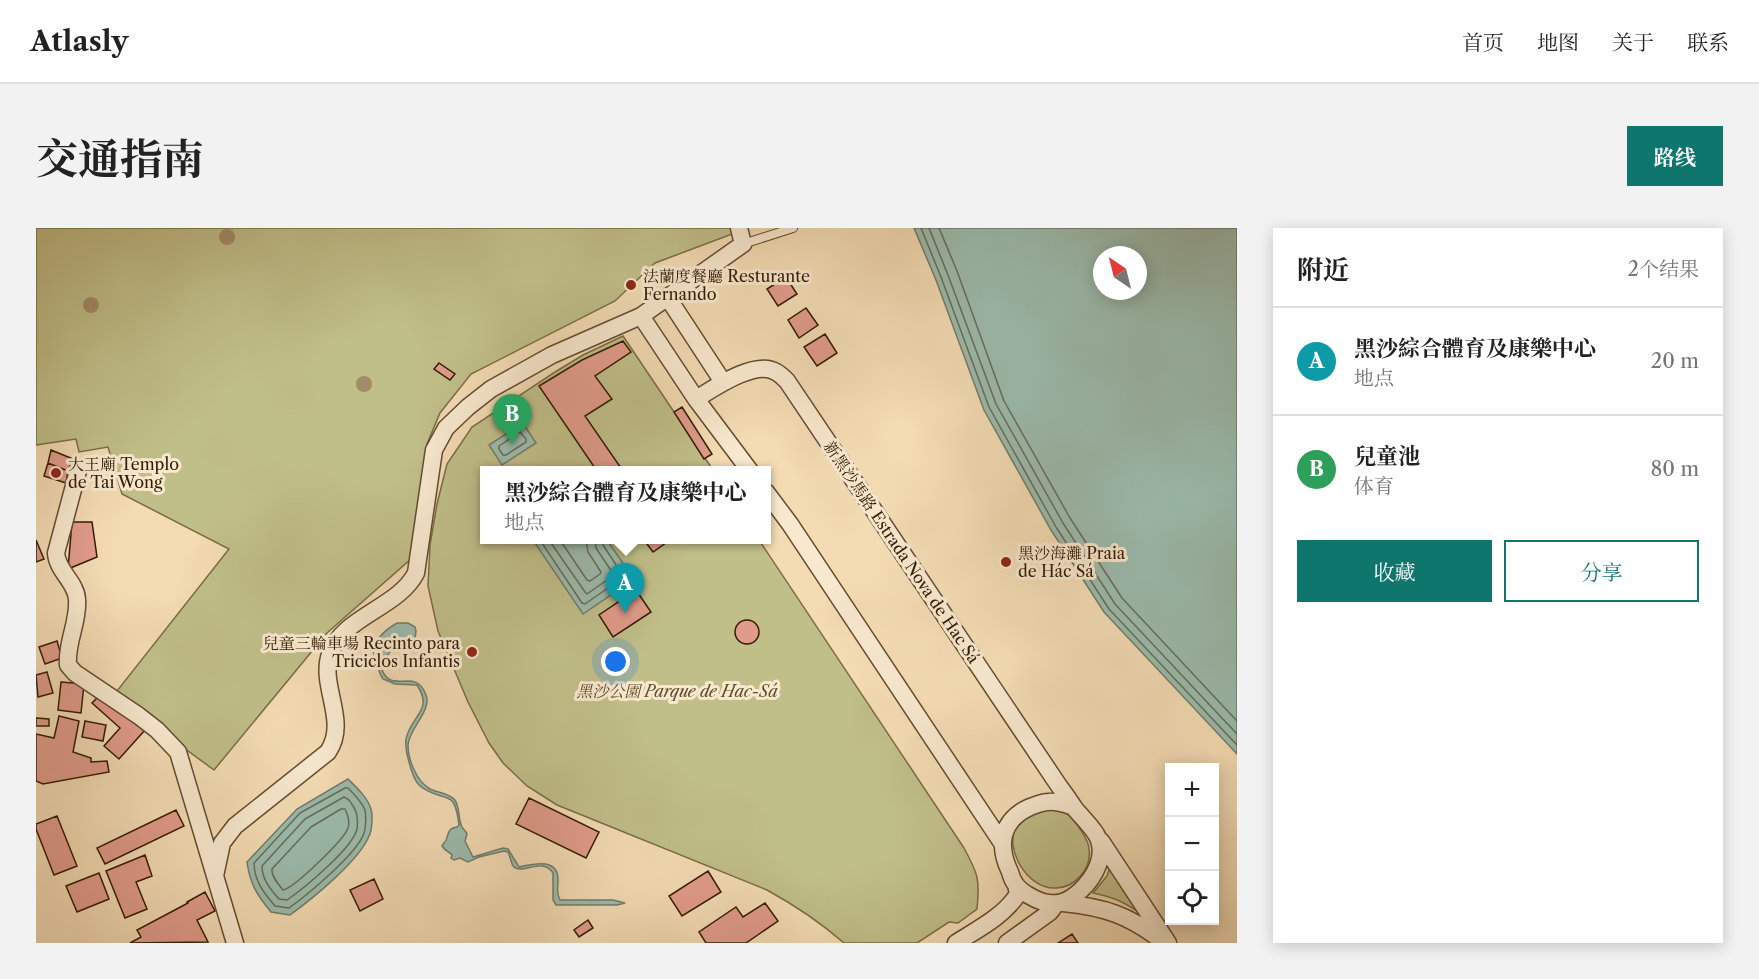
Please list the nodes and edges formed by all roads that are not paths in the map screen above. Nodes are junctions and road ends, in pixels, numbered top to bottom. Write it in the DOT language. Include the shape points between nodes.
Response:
graph roads {
  1 [pos="793,228"];
  2 [pos="741,236"];
  3 [pos="668,298"];
  4 [pos="641,316"];
  5 [pos="723,382"];
  6 [pos="696,399"];
  7 [pos="746,466"];
  8 [pos="79,467"];
  9 [pos="771,499"];
  10 [pos="1074,807"];
  11 [pos="1097,835"];
  12 [pos="1002,843"];
  13 [pos="215,876"];
  14 [pos="1016,885"];
  15 [pos="1059,904"];
  16 [pos="235,943"];
  17 [pos="956,943"];
  18 [pos="1008,943"];
  19 [pos="1167,943"];
  1 -- 2 [label="lane"];
  2 -- 3 [label="street"];
  3 -- 4 [label="street"];
  3 -- 5 [label="street"];
  4 -- 6 [label="street"];
  4 -- 13 [label="street" via="552,355 491,389 446,428 434,450 416,573 411,583 351,627 330,654 327,671 336,725 334,744 235,826 222,843"];
  5 -- 6 [label="street, 新黑沙馬路 Estrada Nova de Hac Sá"];
  5 -- 10 [label="street, 新黑沙馬路 Estrada Nova de Hac Sá" via="763,369 775,370 788,381"];
  6 -- 7 [label="street"];
  8 -- 13 [label="street" via="56,553 56,561 77,596 68,664 75,673 157,730 178,752"];
  9 -- 12 [label="street"];
  10 -- 11 [label="street"];
  10 -- 12 [label="street" via="1044,801 1030,807 1007,827"];
  11 -- 15 [label="street" via="1101,858 1095,873 1077,894"];
  11 -- 19 [label="street"];
  12 -- 14 [label="street"];
  13 -- 16 [label="street"];
  14 -- 15 [label="street" via="1042,902"];
  14 -- 17 [label="street" via="1018,894 1013,902"];
  15 -- 18 [label="street"];
  15 -- 19 [label="street" via="1106,909"];
}
